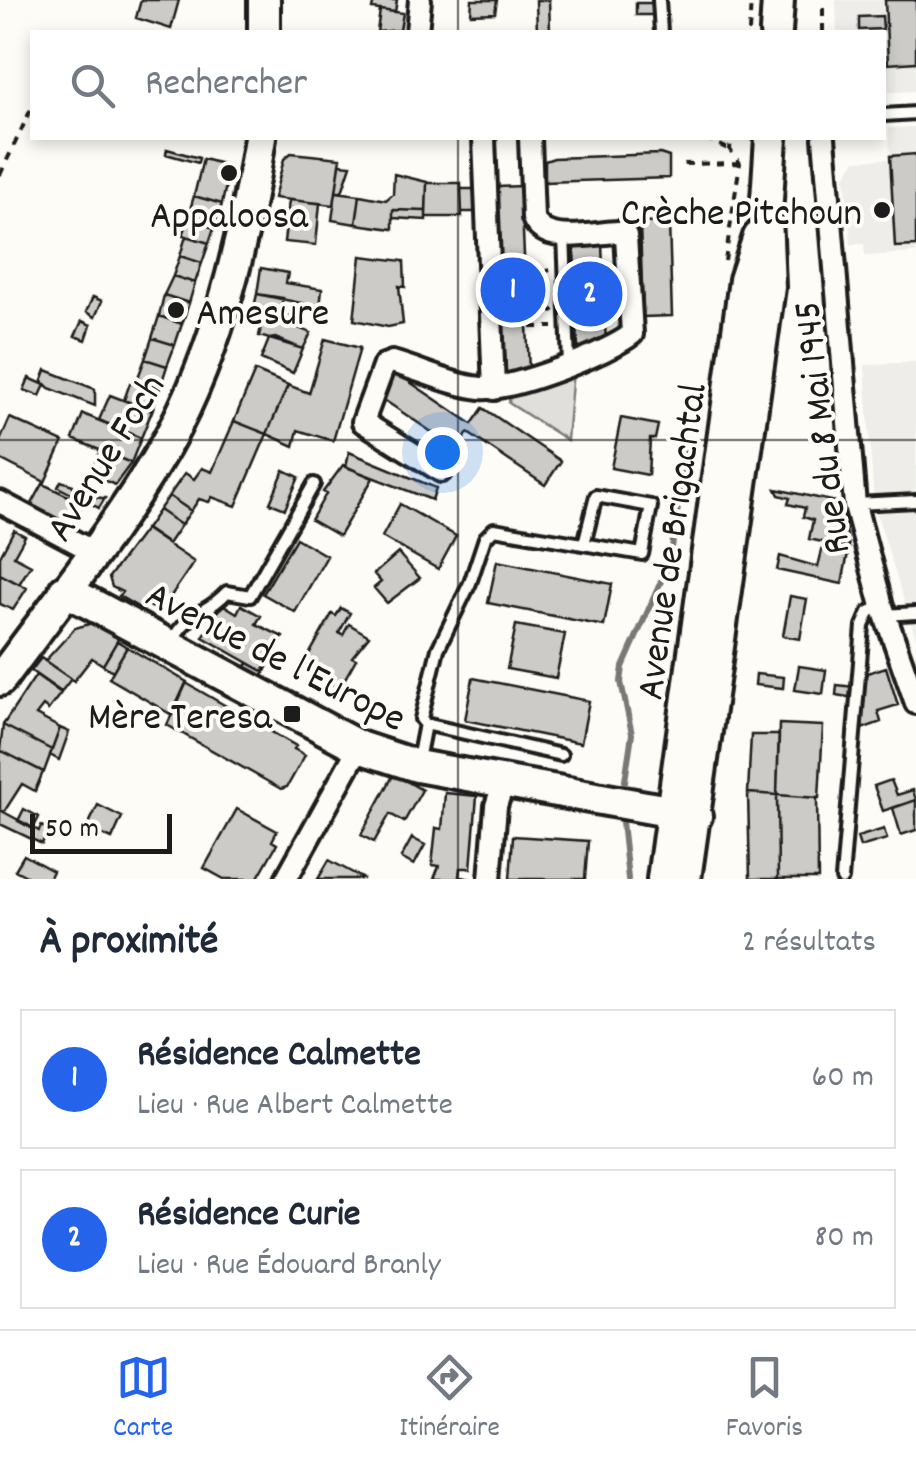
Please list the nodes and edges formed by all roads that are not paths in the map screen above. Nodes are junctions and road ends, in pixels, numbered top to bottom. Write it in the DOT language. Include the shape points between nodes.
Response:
graph roads {
  1 [pos="264,0"];
  2 [pos="420,0"];
  3 [pos="659,0"];
  4 [pos="778,0"];
  5 [pos="264,30"];
  6 [pos="417,30"];
  7 [pos="661,30"];
  8 [pos="776,30"];
  9 [pos="916,113"];
  10 [pos="886,114"];
  11 [pos="260,140"];
  12 [pos="484,140"];
  13 [pos="530,140"];
  14 [pos="824,140"];
  15 [pos="760,154"];
  16 [pos="564,235"];
  17 [pos="570,364"];
  18 [pos="494,389"];
  19 [pos="440,471"];
  20 [pos="314,484"];
  21 [pos="916,501"];
  22 [pos="0,502"];
  23 [pos="855,504"];
  24 [pos="584,544"];
  25 [pos="94,552"];
  26 [pos="66,590"];
  27 [pos="883,611"];
  28 [pos="916,613"];
  29 [pos="168,647"];
  30 [pos="0,680"];
  31 [pos="916,703"];
  32 [pos="425,724"];
  33 [pos="360,747"];
  34 [pos="562,754"];
  35 [pos="417,766"];
  36 [pos="504,781"];
  37 [pos="671,812"];
  38 [pos="286,879"];
  39 [pos="490,879"];
  40 [pos="664,879"];
  41 [pos="685,879"];
  42 [pos="842,879"];
  1 -- 5 [label="street"];
  2 -- 6 [label="street"];
  3 -- 7 [label="lane"];
  4 -- 8 [label="street"];
  9 -- 10 [label="lane"];
  11 -- 25 [label="street, Avenue Foch" via="202,366 156,462"];
  12 -- 18 [label="street"];
  13 -- 16 [label="street" via="535,224 548,235"];
  14 -- 23 [label="street, Rue du 8 Mai 1945"];
  15 -- 37 [label="street, Avenue de Brigachtal" via="766,216 745,280"];
  16 -- 17 [label="lane"];
  16 -- 17 [label="street" via="626,236 634,328 630,337"];
  17 -- 18 [label="street"];
  18 -- 19 [label="street" via="392,362 380,370 363,422"];
  20 -- 29 [label="lane" via="250,596 226,592 191,614"];
  21 -- 23 [label="lane"];
  22 -- 25 [label="street"];
  23 -- 27 [label="street, Rue du 8 Mai 1945"];
  24 -- 24 [label="lane" via="642,554 650,506 596,496"];
  24 -- 32 [label="lane" via="494,530 485,538 438,649"];
  25 -- 26 [label="street, Avenue Foch"];
  26 -- 29 [label="street, Avenue de l'Europe"];
  26 -- 30 [label="street, Avenue Foch"];
  27 -- 28 [label="lane"];
  27 -- 31 [label="street, Rue du 8 Mai 1945"];
  27 -- 42 [label="lane" via="870,612 863,626"];
  29 -- 33 [label="street, Avenue de l'Europe"];
  32 -- 34 [label="lane"];
  32 -- 35 [label="lane"];
  33 -- 35 [label="street, Avenue de l'Europe"];
  33 -- 38 [label="street"];
  35 -- 36 [label="street, Avenue de l'Europe"];
  36 -- 37 [label="street, Avenue de l'Europe"];
  36 -- 39 [label="street"];
  37 -- 40 [label="street, Avenue de Brigachtal"];
  37 -- 41 [label="street, Avenue de Brigachtal"];
}
